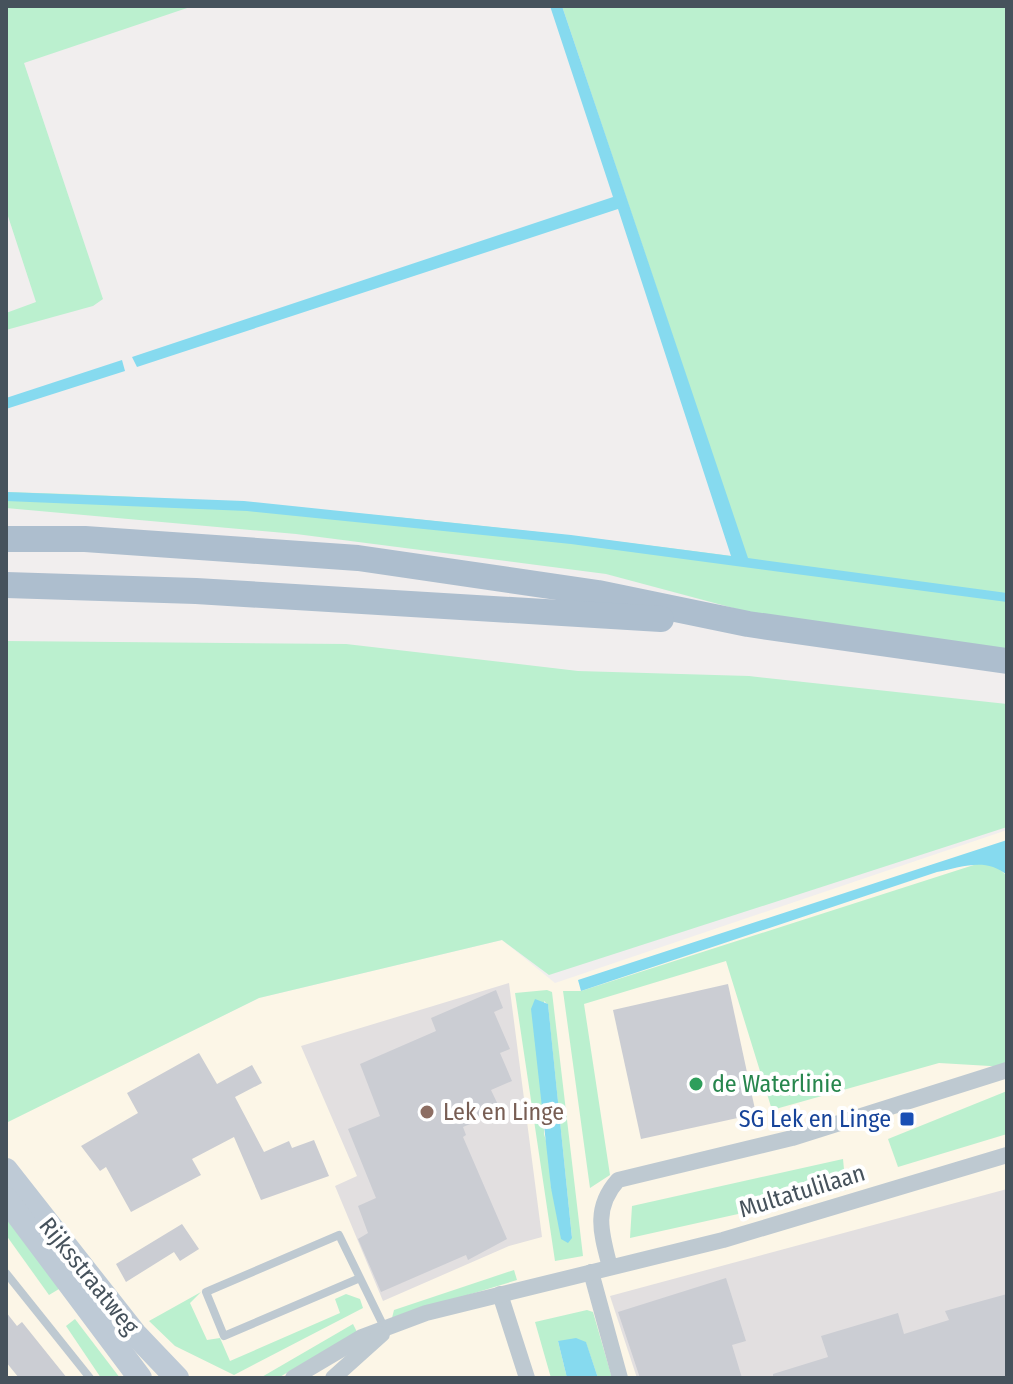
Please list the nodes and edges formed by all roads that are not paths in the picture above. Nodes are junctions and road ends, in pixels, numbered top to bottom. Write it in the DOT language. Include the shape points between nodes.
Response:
graph roads {
  1 [pos="6,539"];
  2 [pos="6,585"];
  3 [pos="748,624"];
  4 [pos="1007,661"];
  5 [pos="1007,1070"];
  6 [pos="1007,1155"];
  7 [pos="8,1185"];
  8 [pos="610,1267"];
  9 [pos="591,1272"];
  10 [pos="6,1273"];
  11 [pos="360,1278"];
  12 [pos="500,1294"];
  13 [pos="386,1330"];
  14 [pos="90,1378"];
  15 [pos="140,1378"];
  16 [pos="177,1378"];
  17 [pos="293,1378"];
  18 [pos="333,1378"];
  19 [pos="527,1378"];
  20 [pos="620,1378"];
  1 -- 3 [label="main road" via="85,539 358,558 598,593"];
  2 -- 3 [label="main road"];
  3 -- 4 [label="main road"];
  5 -- 8 [label="street" via="792,1138 618,1180 601,1210"];
  6 -- 8 [label="street, Multatulilaan" via="723,1240"];
  7 -- 15 [label="street, Rijksstraatweg"];
  7 -- 16 [label="street, Rijksstraatweg"];
  8 -- 9 [label="street, Multatulilaan"];
  9 -- 12 [label="street, Multatulilaan"];
  9 -- 20 [label="street"];
  10 -- 14 [label="lane"];
  11 -- 11 [label="lane" via="339,1235 206,1292 224,1336"];
  11 -- 13 [label="lane"];
  12 -- 13 [label="street, Multatulilaan" via="426,1313"];
  12 -- 19 [label="street"];
  13 -- 17 [label="street, Multatulilaan" via="362,1337"];
  13 -- 18 [label="street, Multatulilaan"];
}
